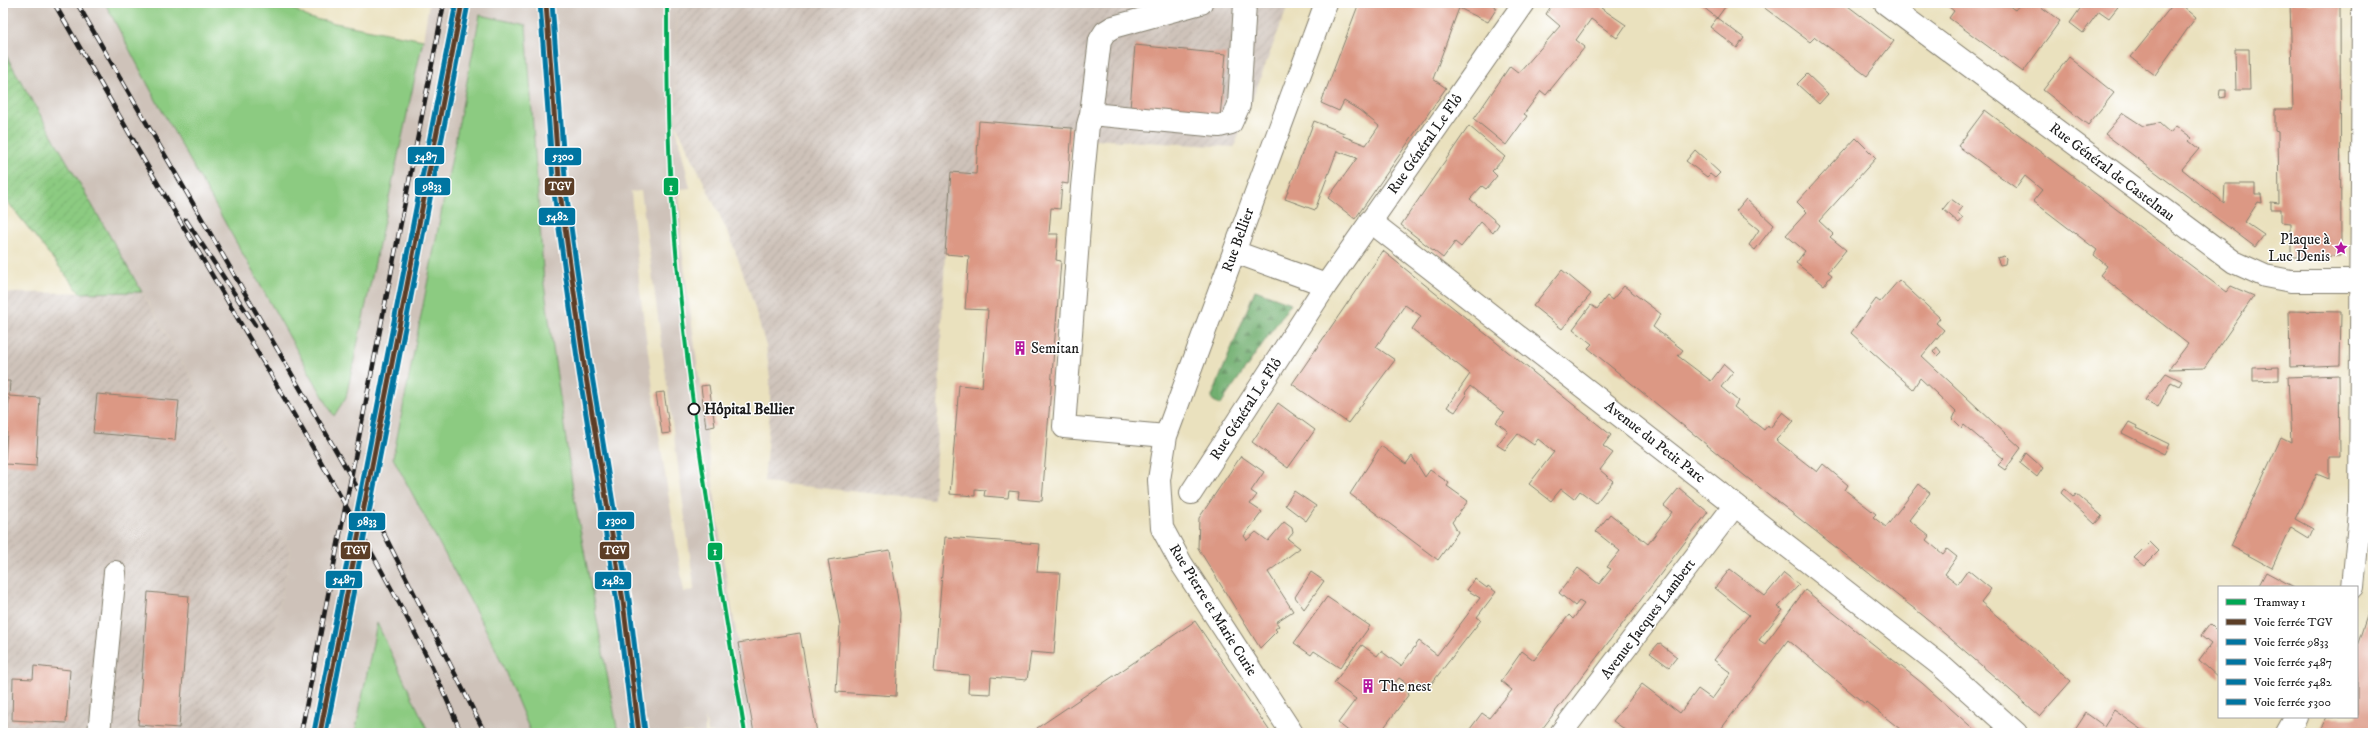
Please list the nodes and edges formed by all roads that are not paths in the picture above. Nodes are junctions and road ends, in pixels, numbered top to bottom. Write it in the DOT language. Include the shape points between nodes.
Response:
graph roads {
  1 [pos="1201,3"];
  2 [pos="1245,3"];
  3 [pos="1326,3"];
  4 [pos="1524,3"];
  5 [pos="1885,3"];
  6 [pos="2363,3"];
  7 [pos="1091,114"];
  8 [pos="2368,149"];
  9 [pos="1370,221"];
  10 [pos="1235,252"];
  11 [pos="2362,281"];
  12 [pos="1326,285"];
  13 [pos="2367,395"];
  14 [pos="1166,436"];
  15 [pos="1158,480"];
  16 [pos="1191,493"];
  17 [pos="1735,505"];
  18 [pos="115,572"];
  19 [pos="2353,586"];
  20 [pos="2295,718"];
  21 [pos="99,733"];
  22 [pos="1292,733"];
  23 [pos="1561,733"];
  24 [pos="2016,733"];
  25 [pos="2287,733"];
  1 -- 7 [label="street" via="1113,27 1105,32 1099,44"];
  2 -- 7 [label="street" via="1239,105 1232,123 1219,126"];
  3 -- 10 [label="street, Rue Bellier"];
  4 -- 9 [label="street, Rue Général Le Flô"];
  5 -- 11 [label="street, Rue Général de Castelnau" via="2234,262 2264,276 2291,281"];
  6 -- 8 [label="street"];
  7 -- 14 [label="street" via="1082,187 1064,427"];
  8 -- 11 [label="street"];
  9 -- 12 [label="street, Rue Général Le Flô"];
  9 -- 17 [label="street, Avenue du Petit Parc"];
  10 -- 12 [label="street"];
  10 -- 14 [label="street, Rue Bellier"];
  11 -- 13 [label="street"];
  12 -- 16 [label="street, Rue Général Le Flô"];
  13 -- 19 [label="street"];
  14 -- 15 [label="street, Rue Bellier"];
  15 -- 22 [label="street, Rue Pierre et Marie Curie" via="1162,528 1181,563"];
  17 -- 23 [label="street, Avenue Jacques Lambert"];
  17 -- 24 [label="street, Avenue du Petit Parc" via="1939,664"];
  18 -- 21 [label="street"];
  20 -- 25 [label="street"];
}
